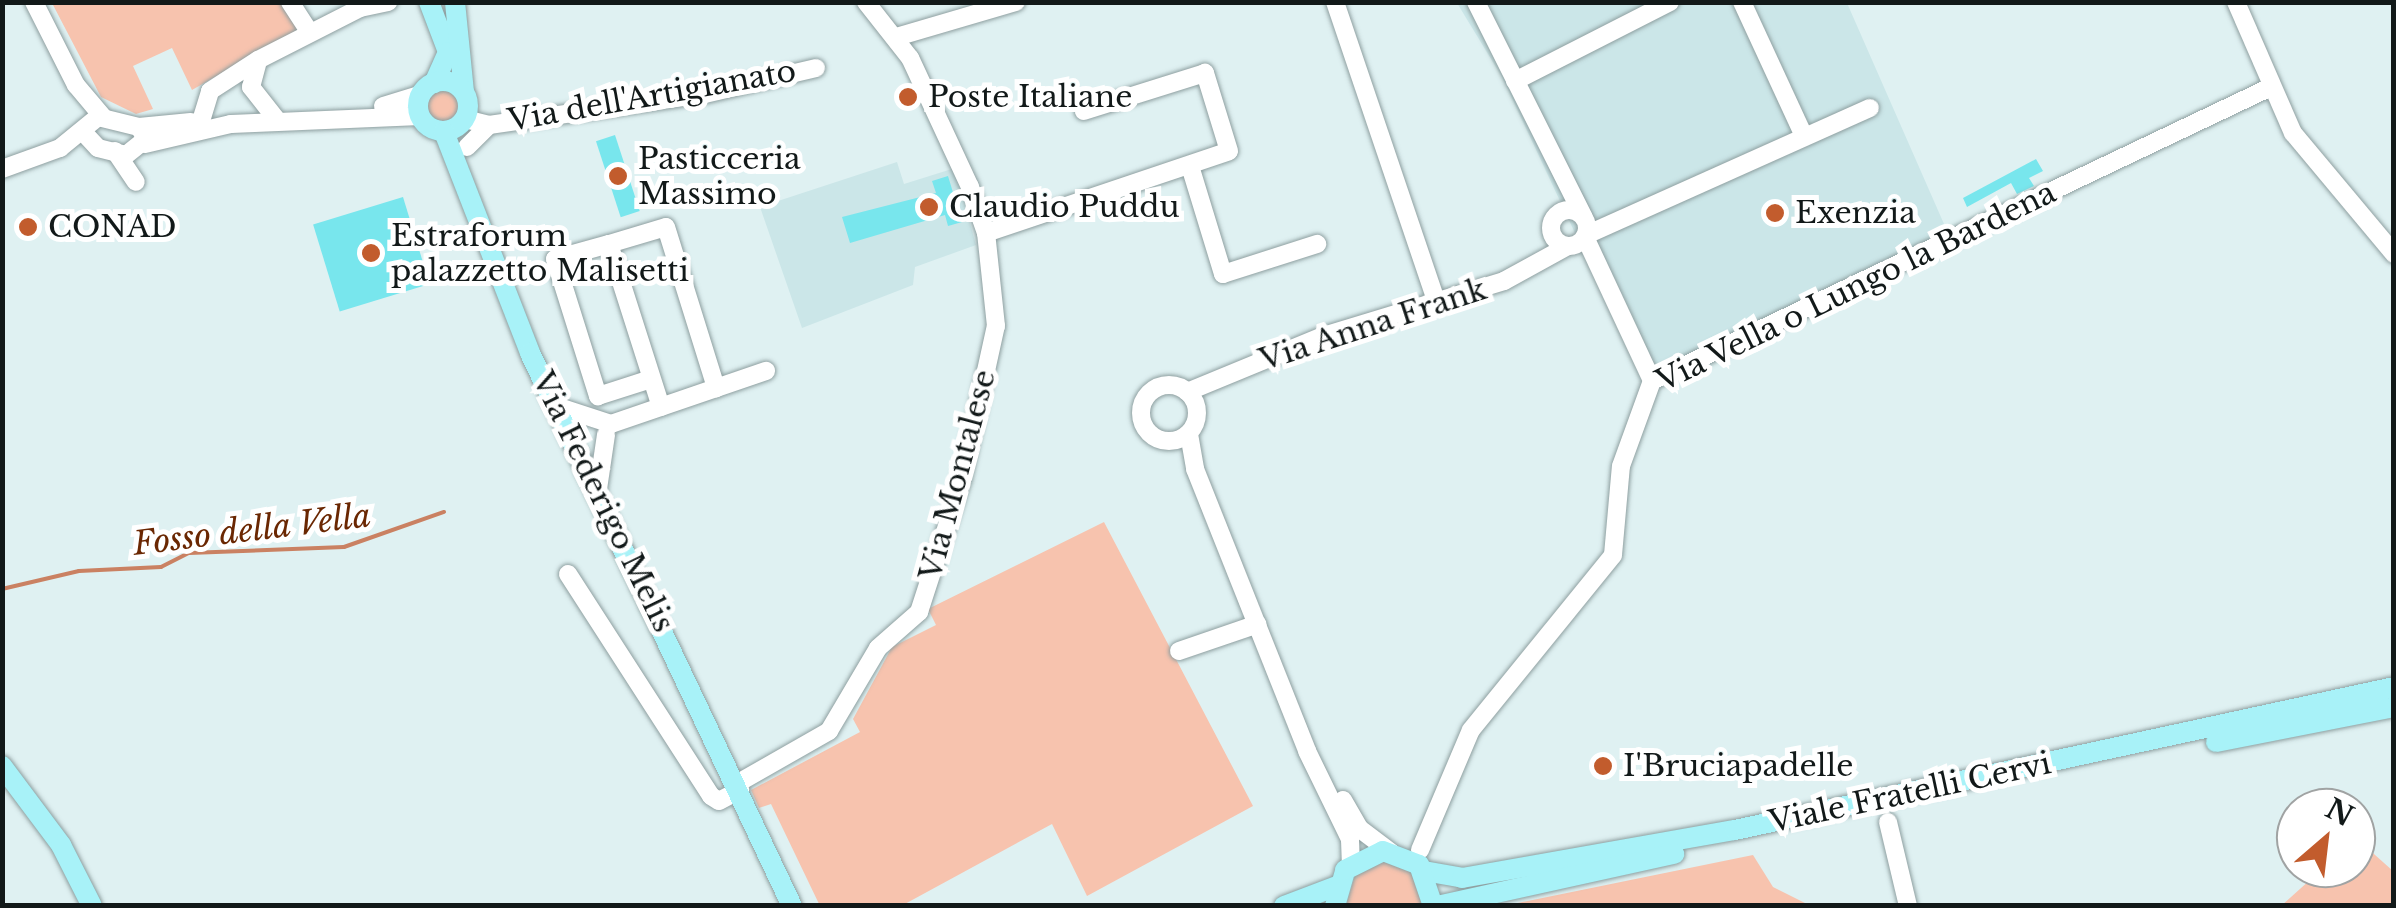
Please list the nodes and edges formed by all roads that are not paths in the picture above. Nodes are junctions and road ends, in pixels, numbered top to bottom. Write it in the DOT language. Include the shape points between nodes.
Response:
graph roads {
  1 [pos="34,2"];
  2 [pos="290,2"];
  3 [pos="388,2"];
  4 [pos="429,2"];
  5 [pos="456,2"];
  6 [pos="866,2"];
  7 [pos="1016,2"];
  8 [pos="1335,2"];
  9 [pos="1476,2"];
  10 [pos="1670,2"];
  11 [pos="1742,2"];
  12 [pos="2236,2"];
  13 [pos="309,32"];
  14 [pos="896,37"];
  15 [pos="258,60"];
  16 [pos="816,68"];
  17 [pos="1515,80"];
  18 [pos="2271,87"];
  19 [pos="427,89"];
  20 [pos="1870,108"];
  21 [pos="1084,111"];
  22 [pos="461,114"];
  23 [pos="343,115"];
  24 [pos="420,116"];
  25 [pos="278,120"];
  26 [pos="201,121"];
  27 [pos="91,124"];
  28 [pos="231,124"];
  29 [pos="489,125"];
  30 [pos="1804,136"];
  31 [pos="141,141"];
  32 [pos="468,147"];
  33 [pos="106,149"];
  34 [pos="1190,166"];
  35 [pos="2,169"];
  36 [pos="1563,175"];
  37 [pos="2,178"];
  38 [pos="478,217"];
  39 [pos="1555,223"];
  40 [pos="986,233"];
  41 [pos="1584,236"];
  42 [pos="609,244"];
  43 [pos="1317,244"];
  44 [pos="2394,254"];
  45 [pos="1530,265"];
  46 [pos="1436,300"];
  47 [pos="766,371"];
  48 [pos="652,379"];
  49 [pos="1652,380"];
  50 [pos="716,388"];
  51 [pos="1192,400"];
  52 [pos="556,406"];
  53 [pos="661,407"];
  54 [pos="605,428"];
  55 [pos="1180,438"];
  56 [pos="574,443"];
  57 [pos="598,489"];
  58 [pos="568,574"];
  59 [pos="1258,624"];
  60 [pos="1179,650"];
  61 [pos="2394,687"];
  62 [pos="2394,707"];
  63 [pos="1300,726"];
  64 [pos="2,766"];
  65 [pos="739,787"];
  66 [pos="1888,822"];
  67 [pos="1391,852"];
  68 [pos="1422,861"];
  69 [pos="1351,864"];
  70 [pos="1546,880"];
  71 [pos="780,884"];
  72 [pos="1336,896"];
  73 [pos="92,906"];
  74 [pos="783,906"];
  75 [pos="792,906"];
  76 [pos="1284,906"];
  77 [pos="1435,906"];
  78 [pos="1464,906"];
  79 [pos="1908,906"];
  1 -- 27 [label="street"];
  2 -- 13 [label="street"];
  3 -- 13 [label="street"];
  4 -- 19 [label="main road" via="448,52"];
  5 -- 22 [label="main road, Via Federigo Melis"];
  6 -- 14 [label="street, Via Montalese"];
  7 -- 14 [label="street"];
  8 -- 46 [label="street" via="1417,264"];
  9 -- 17 [label="street"];
  10 -- 17 [label="street"];
  11 -- 30 [label="street"];
  12 -- 18 [label="street"];
  13 -- 15 [label="street"];
  14 -- 40 [label="street, Via Montalese"];
  15 -- 25 [label="street" via="251,88"];
  15 -- 26 [label="street" via="210,91"];
  16 -- 29 [label="street, Via dell'Artigianato" via="705,94"];
  17 -- 36 [label="street"];
  18 -- 44 [label="street" via="2292,133"];
  18 -- 49 [label="street, Via Vella o Lungo la Bardena"];
  19 -- 22 [label="main road"];
  19 -- 23 [label="street"];
  19 -- 24 [label="main road"];
  20 -- 30 [label="street, Via Anna Frank"];
  21 -- 34 [label="street" via="1205,73 1229,152"];
  22 -- 24 [label="main road"];
  22 -- 29 [label="street, Via dell'Artigianato"];
  22 -- 32 [label="main road, Via Federigo Melis"];
  22 -- 38 [label="main road, Via Federigo Melis"];
  23 -- 24 [label="street"];
  23 -- 25 [label="street"];
  25 -- 28 [label="street"];
  26 -- 28 [label="street"];
  26 -- 31 [label="street"];
  27 -- 31 [label="street"];
  27 -- 33 [label="street"];
  27 -- 35 [label="street"];
  28 -- 31 [label="street"];
  29 -- 32 [label="street, Via dell'Artigianato"];
  30 -- 41 [label="street, Via Anna Frank"];
  31 -- 33 [label="street"];
  31 -- 33 [label="street" via="136,182"];
  32 -- 38 [label="main road, Via Federigo Melis"];
  33 -- 37 [label="street"];
  34 -- 40 [label="street"];
  34 -- 43 [label="street" via="1223,274"];
  36 -- 39 [label="street"];
  36 -- 41 [label="street"];
  38 -- 52 [label="main road, Via Federigo Melis"];
  39 -- 41 [label="street"];
  39 -- 41 [label="street"];
  39 -- 45 [label="street"];
  40 -- 65 [label="street, Via Montalese" via="996,302 992,351 919,612 878,648 829,732"];
  41 -- 45 [label="street, Via Anna Frank"];
  41 -- 49 [label="street"];
  42 -- 48 [label="street"];
  42 -- 48 [label="street" via="555,259 587,362 598,396"];
  42 -- 50 [label="street" via="666,228"];
  45 -- 46 [label="street, Via Anna Frank" via="1504,282"];
  46 -- 51 [label="street, Via Anna Frank" via="1270,355"];
  47 -- 50 [label="street"];
  48 -- 53 [label="street"];
  49 -- 68 [label="street, Via Vella o Lungo la Bardena" via="1621,466 1613,554 1472,730"];
  50 -- 53 [label="street"];
  51 -- 55 [label="street"];
  51 -- 55 [label="street" via="1161,386 1142,404 1147,431"];
  52 -- 54 [label="street"];
  52 -- 56 [label="main road, Via Federigo Melis"];
  53 -- 54 [label="street"];
  54 -- 56 [label="street"];
  54 -- 57 [label="street"];
  55 -- 59 [label="street"];
  56 -- 57 [label="main road, Via Federigo Melis"];
  57 -- 65 [label="main road, Via Federigo Melis"];
  58 -- 65 [label="street" via="711,796 719,800"];
  59 -- 60 [label="street"];
  59 -- 63 [label="street"];
  61 -- 68 [label="main road, Viale Fratelli Cervi" via="1735,830 1462,878"];
  62 -- 70 [label="main road, Viale Fratelli Cervi"];
  63 -- 67 [label="street" via="1360,829"];
  63 -- 69 [label="street" via="1350,840"];
  64 -- 73 [label="main road" via="61,845"];
  65 -- 71 [label="main road"];
  66 -- 79 [label="street"];
  67 -- 68 [label="main road, Viale Fratelli Cervi"];
  67 -- 69 [label="main road"];
  68 -- 77 [label="main road, Viale Fratelli Cervi"];
  69 -- 72 [label="main road"];
  70 -- 77 [label="main road, Viale Fratelli Cervi"];
  70 -- 78 [label="street" via="1524,893"];
  71 -- 74 [label="main road"];
  71 -- 75 [label="main road"];
  72 -- 76 [label="main road"];
}
